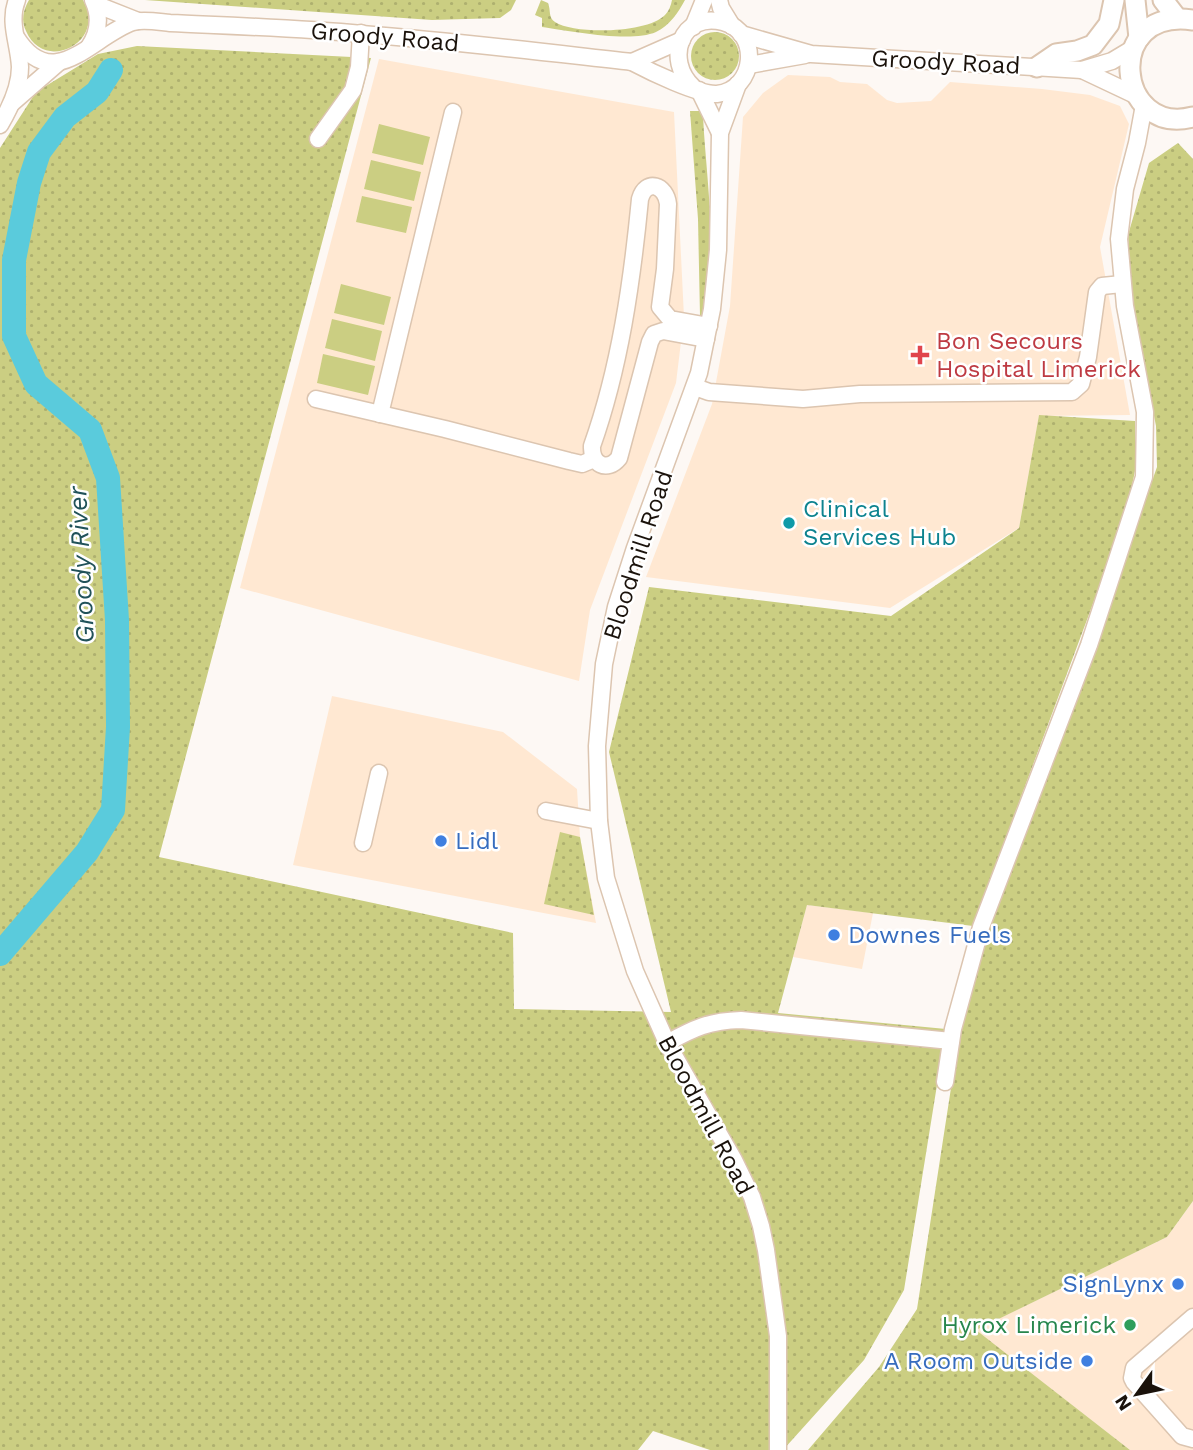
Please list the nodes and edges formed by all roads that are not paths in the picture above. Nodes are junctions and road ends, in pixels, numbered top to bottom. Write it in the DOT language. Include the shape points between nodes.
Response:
graph roads {
  1 [pos="18,0"];
  2 [pos="704,0"];
  3 [pos="719,0"];
  4 [pos="1114,0"];
  5 [pos="1135,0"];
  6 [pos="1163,0"];
  7 [pos="94,2"];
  8 [pos="0,7"];
  9 [pos="1185,19"];
  10 [pos="138,21"];
  11 [pos="693,27"];
  12 [pos="15,30"];
  13 [pos="737,30"];
  14 [pos="361,33"];
  15 [pos="682,40"];
  16 [pos="1136,43"];
  17 [pos="89,48"];
  18 [pos="811,54"];
  19 [pos="632,62"];
  20 [pos="58,63"];
  21 [pos="749,65"];
  22 [pos="1037,67"];
  23 [pos="1082,70"];
  24 [pos="738,84"];
  25 [pos="696,89"];
  26 [pos="1140,101"];
  27 [pos="12,103"];
  28 [pos="453,112"];
  29 [pos="1193,117"];
  30 [pos="1168,118"];
  31 [pos="0,125"];
  32 [pos="1193,131"];
  33 [pos="720,133"];
  34 [pos="318,139"];
  35 [pos="1137,143"];
  36 [pos="1122,284"];
  37 [pos="707,333"];
  38 [pos="695,387"];
  39 [pos="316,399"];
  40 [pos="380,414"];
  41 [pos="594,459"];
  42 [pos="379,773"];
  43 [pos="546,811"];
  44 [pos="599,821"];
  45 [pos="363,843"];
  46 [pos="951,1041"];
  47 [pos="667,1043"];
  48 [pos="945,1082"];
  49 [pos="1193,1317"];
  50 [pos="1193,1439"];
  51 [pos="778,1450"];
  1 -- 12 [label="street"];
  2 -- 11 [label="street"];
  3 -- 13 [label="street"];
  4 -- 22 [label="main road" via="1109,24 1093,45 1056,54"];
  5 -- 16 [label="main road"];
  6 -- 9 [label="main road"];
  7 -- 10 [label="street"];
  7 -- 17 [label="street" via="98,28"];
  8 -- 12 [label="street"];
  9 -- 16 [label="main road" via="1156,23"];
  10 -- 14 [label="street, Groody Road"];
  10 -- 17 [label="street"];
  11 -- 13 [label="street" via="715,20"];
  11 -- 15 [label="street"];
  12 -- 20 [label="street" via="23,48 34,57"];
  12 -- 27 [label="street" via="20,69"];
  13 -- 18 [label="street"];
  13 -- 21 [label="street" via="750,51"];
  14 -- 19 [label="street, Groody Road"];
  14 -- 34 [label="street" via="353,90"];
  15 -- 19 [label="street"];
  15 -- 25 [label="street" via="679,68"];
  16 -- 23 [label="street" via="1112,61"];
  16 -- 26 [label="main road" via="1129,64 1130,81"];
  17 -- 20 [label="street"];
  18 -- 21 [label="street"];
  18 -- 22 [label="street, Groody Road"];
  19 -- 25 [label="street" via="656,76"];
  20 -- 27 [label="street"];
  21 -- 24 [label="street"];
  22 -- 23 [label="street, Groody Road"];
  23 -- 26 [label="street"];
  24 -- 25 [label="street" via="716,94"];
  24 -- 33 [label="street"];
  25 -- 33 [label="street"];
  26 -- 30 [label="main road"];
  26 -- 35 [label="street"];
  27 -- 31 [label="street"];
  28 -- 40 [label="street"];
  29 -- 30 [label="main road"];
  30 -- 32 [label="main road"];
  30 -- 35 [label="street"];
  33 -- 37 [label="street, Bloodmill Road" via="718,250"];
  35 -- 36 [label="street" via="1119,239"];
  36 -- 38 [label="street" via="1102,286 1097,292 1082,384 1072,392 860,394 803,399 709,393"];
  36 -- 46 [label="street" via="1145,412 1144,477 1089,645 981,927"];
  37 -- 38 [label="street, Bloodmill Road"];
  37 -- 41 [label="street" via="654,334 619,458 605,466"];
  37 -- 41 [label="street" via="670,319 660,307 668,204 659,186 652,184 640,199 631,284 592,446"];
  38 -- 44 [label="street, Bloodmill Road" via="616,607 604,664 597,746"];
  39 -- 40 [label="street"];
  40 -- 41 [label="street" via="582,464"];
  42 -- 45 [label="street"];
  43 -- 44 [label="street"];
  44 -- 47 [label="street, Bloodmill Road" via="606,878 625,944"];
  46 -- 47 [label="street" via="741,1020 698,1026"];
  46 -- 48 [label="street"];
  47 -- 51 [label="street, Bloodmill Road" via="734,1160 761,1226 778,1336"];
  49 -- 50 [label="street" via="1132,1373 1134,1382 1182,1436"];
}
